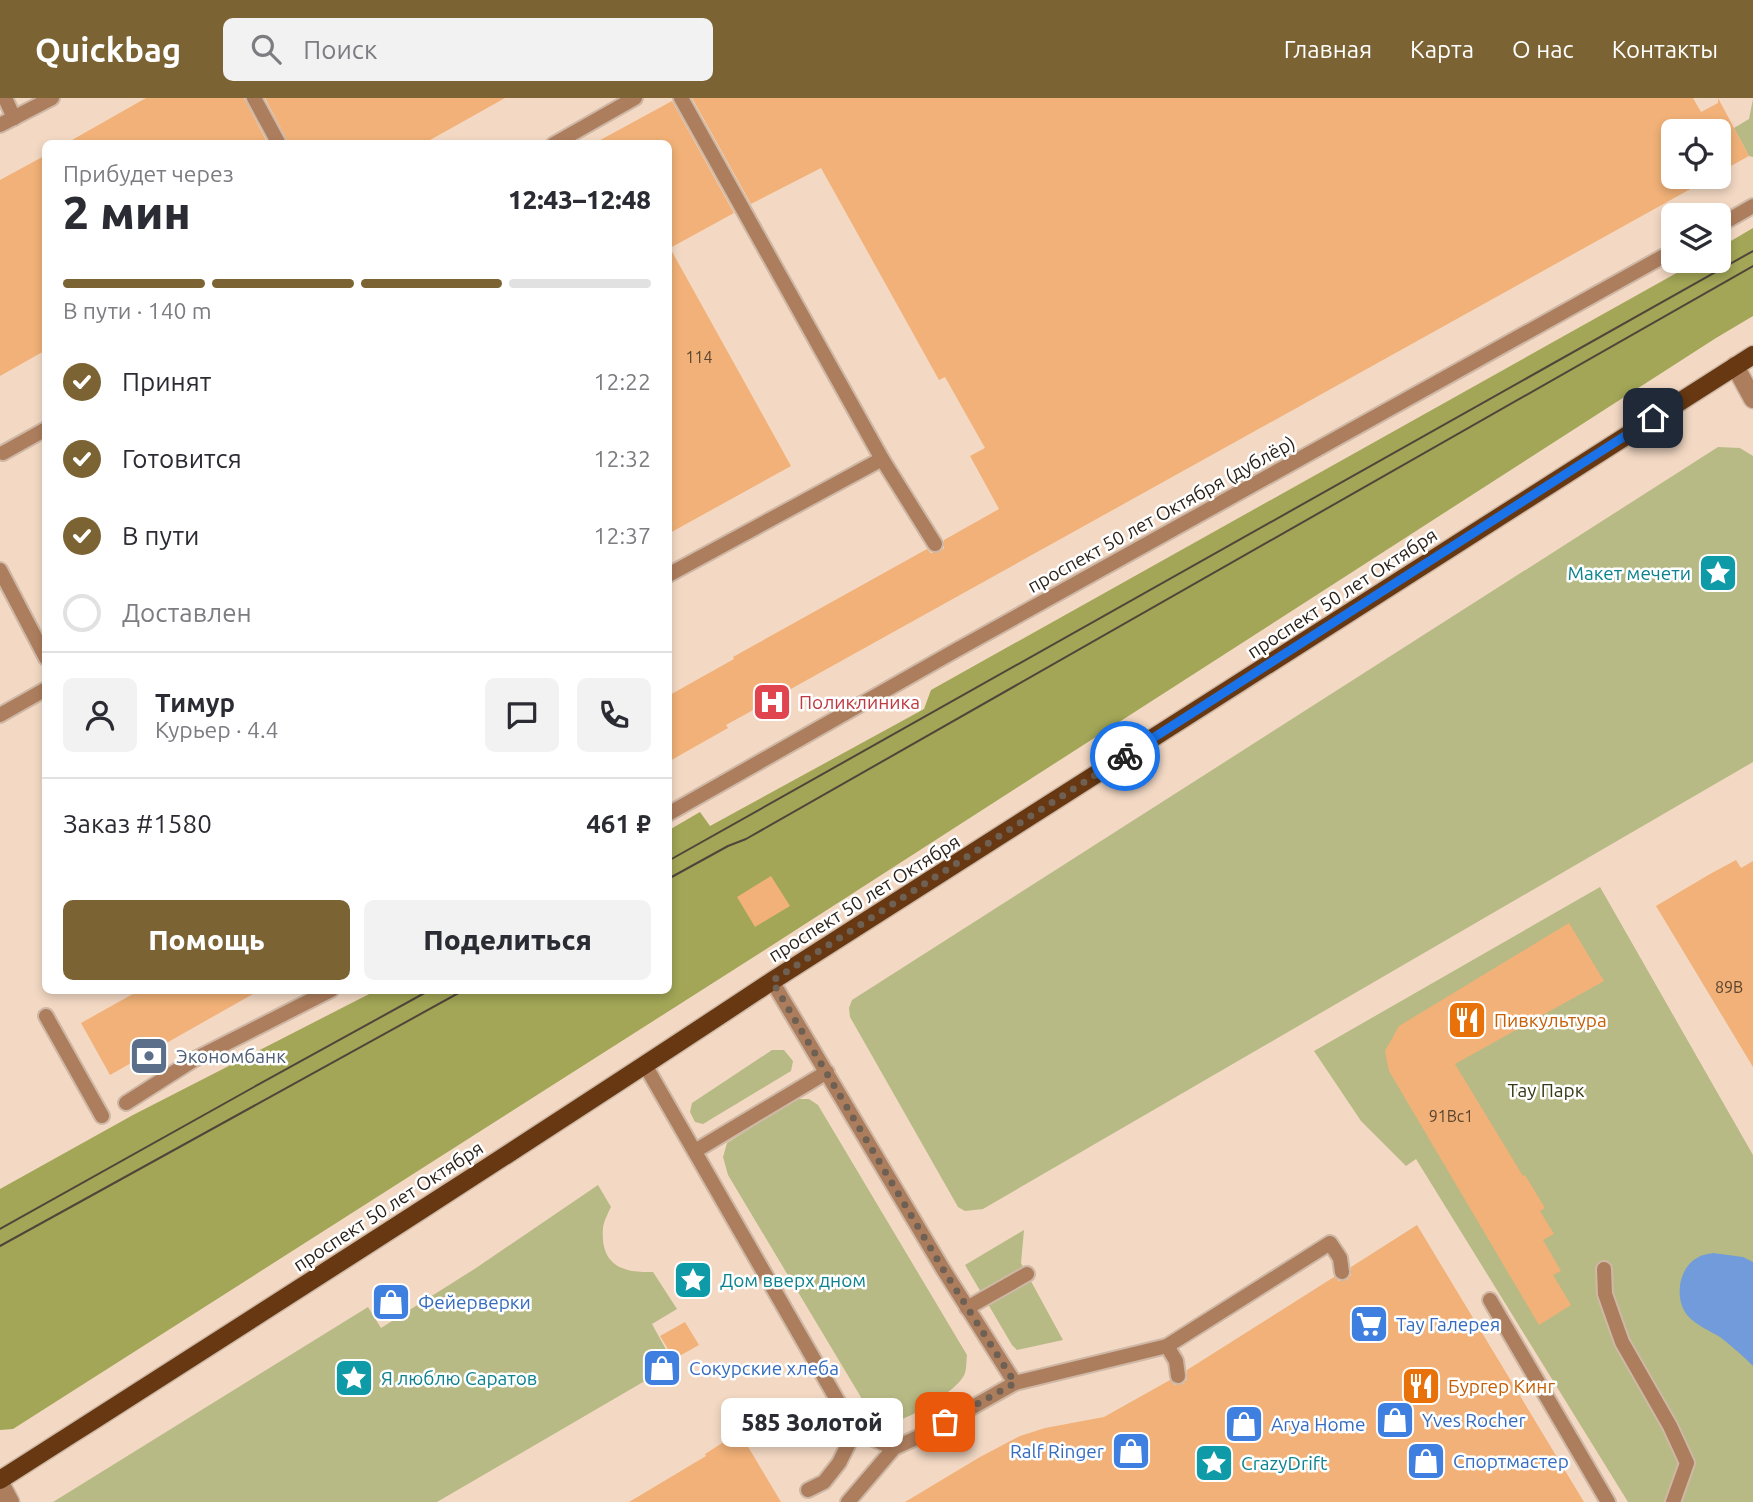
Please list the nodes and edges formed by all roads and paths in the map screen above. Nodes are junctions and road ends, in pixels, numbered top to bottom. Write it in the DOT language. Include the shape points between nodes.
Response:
graph roads {
  1 [pos="5,98"];
  2 [pos="51,98"];
  3 [pos="254,98"];
  4 [pos="635,98"];
  5 [pos="681,98"];
  6 [pos="14,118"];
  7 [pos="0,125"];
  8 [pos="277,140"];
  9 [pos="561,140"];
  10 [pos="1753,206"];
  11 [pos="1731,219"];
  12 [pos="1661,258"];
  13 [pos="1753,355"];
  14 [pos="1735,366"];
  15 [pos="1753,399"];
  16 [pos="42,431"];
  17 [pos="1,452"];
  18 [pos="881,459"];
  19 [pos="935,544"];
  20 [pos="0,570"];
  21 [pos="672,573"];
  22 [pos="42,650"];
  23 [pos="42,691"];
  24 [pos="0,715"];
  25 [pos="672,812"];
  26 [pos="772,981"];
  27 [pos="323,994"];
  28 [pos="46,1016"];
  29 [pos="645,1065"];
  30 [pos="827,1072"];
  31 [pos="126,1103"];
  32 [pos="102,1116"];
  33 [pos="695,1152"];
  34 [pos="1604,1269"];
  35 [pos="1342,1272"];
  36 [pos="1027,1275"];
  37 [pos="1490,1300"];
  38 [pos="967,1308"];
  39 [pos="1167,1346"];
  40 [pos="1178,1376"];
  41 [pos="1015,1383"];
  42 [pos="855,1431"];
  43 [pos="894,1448"];
  44 [pos="0,1482"];
  45 [pos="808,1490"];
  46 [pos="10,1502"];
  47 [pos="848,1502"];
  48 [pos="1608,1502"];
  49 [pos="1673,1502"];
  1 -- 6 [label="lane"];
  2 -- 6 [label="lane"];
  3 -- 8 [label="lane"];
  4 -- 9 [label="lane"];
  5 -- 18 [label="lane"];
  6 -- 7 [label="lane"];
  10 -- 11 [label="lane"];
  12 -- 25 [label="lane, проспект 50 лет Октября (дублёр)"];
  13 -- 14 [label="main road, проспект 50 лет Октября"];
  14 -- 15 [label="street"];
  14 -- 26 [label="main road, проспект 50 лет Октября"];
  16 -- 17 [label="lane"];
  18 -- 19 [label="lane"];
  18 -- 21 [label="lane"];
  20 -- 22 [label="lane"];
  23 -- 24 [label="lane"];
  26 -- 29 [label="main road, проспект 50 лет Октября"];
  26 -- 30 [label="lane"];
  27 -- 31 [label="lane" via="195,1059"];
  28 -- 32 [label="lane"];
  29 -- 33 [label="lane"];
  29 -- 44 [label="main road, проспект 50 лет Октября"];
  30 -- 33 [label="lane"];
  30 -- 38 [label="lane"];
  33 -- 42 [label="lane"];
  34 -- 49 [label="lane" via="1605,1294 1622,1342 1687,1463"];
  35 -- 39 [label="lane" via="1340,1258 1330,1243"];
  36 -- 38 [label="lane"];
  37 -- 48 [label="lane"];
  38 -- 41 [label="lane"];
  39 -- 40 [label="lane"];
  39 -- 41 [label="lane"];
  41 -- 43 [label="lane"];
  42 -- 43 [label="lane"];
  42 -- 45 [label="lane" via="839,1464 824,1482"];
  43 -- 47 [label="lane"];
  44 -- 46 [label="street"];
}
